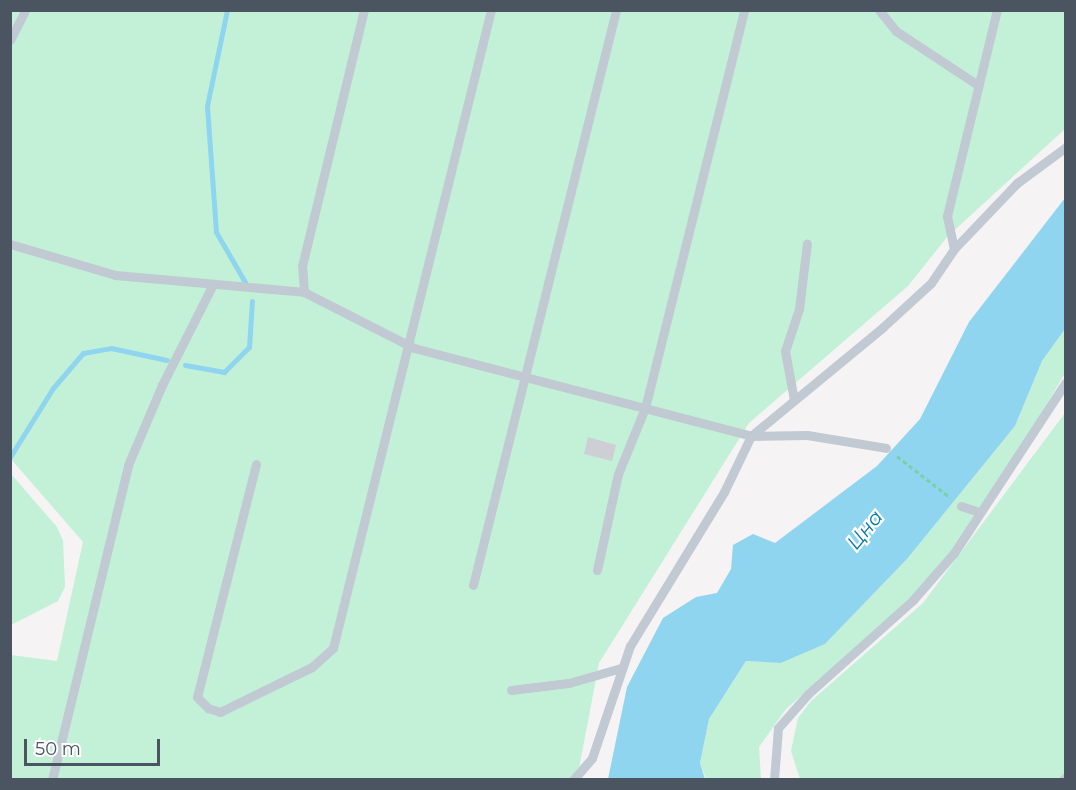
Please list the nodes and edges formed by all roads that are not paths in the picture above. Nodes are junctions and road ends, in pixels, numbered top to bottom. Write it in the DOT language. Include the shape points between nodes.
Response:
graph roads {
  1 [pos="25,10"];
  2 [pos="364,10"];
  3 [pos="491,10"];
  4 [pos="616,10"];
  5 [pos="744,10"];
  6 [pos="879,10"];
  7 [pos="997,10"];
  8 [pos="10,40"];
  9 [pos="978,85"];
  10 [pos="1065,147"];
  11 [pos="807,243"];
  12 [pos="10,244"];
  13 [pos="954,249"];
  14 [pos="212,286"];
  15 [pos="304,292"];
  16 [pos="407,344"];
  17 [pos="525,377"];
  18 [pos="1065,382"];
  19 [pos="794,400"];
  20 [pos="645,408"];
  21 [pos="751,435"];
  22 [pos="886,448"];
  23 [pos="256,464"];
  24 [pos="961,506"];
  25 [pos="980,512"];
  26 [pos="597,570"];
  27 [pos="473,585"];
  28 [pos="621,668"];
  29 [pos="511,690"];
  30 [pos="52,780"];
  31 [pos="573,780"];
  32 [pos="774,780"];
  1 -- 8 [label="lane"];
  2 -- 15 [label="lane" via="302,266"];
  3 -- 16 [label="lane"];
  4 -- 17 [label="lane"];
  5 -- 20 [label="lane"];
  6 -- 9 [label="lane" via="896,32"];
  7 -- 9 [label="lane"];
  9 -- 13 [label="lane" via="947,216"];
  10 -- 13 [label="lane" via="1017,183"];
  11 -- 19 [label="lane" via="800,309 785,351"];
  12 -- 14 [label="lane" via="115,275"];
  13 -- 19 [label="lane" via="923,290"];
  14 -- 15 [label="lane"];
  14 -- 30 [label="lane" via="162,385 128,465"];
  15 -- 16 [label="lane"];
  16 -- 17 [label="lane"];
  16 -- 23 [label="lane" via="333,648 312,667 220,712 208,708 197,697"];
  17 -- 20 [label="lane"];
  17 -- 27 [label="lane"];
  18 -- 25 [label="lane"];
  19 -- 21 [label="lane"];
  20 -- 21 [label="lane"];
  20 -- 26 [label="lane" via="618,474"];
  21 -- 22 [label="lane" via="807,435"];
  21 -- 28 [label="lane" via="724,492 630,646"];
  24 -- 25 [label="lane"];
  25 -- 32 [label="lane" via="954,553 913,600 808,694 778,728"];
  28 -- 29 [label="lane" via="569,683"];
  28 -- 31 [label="lane" via="592,758"];
}
